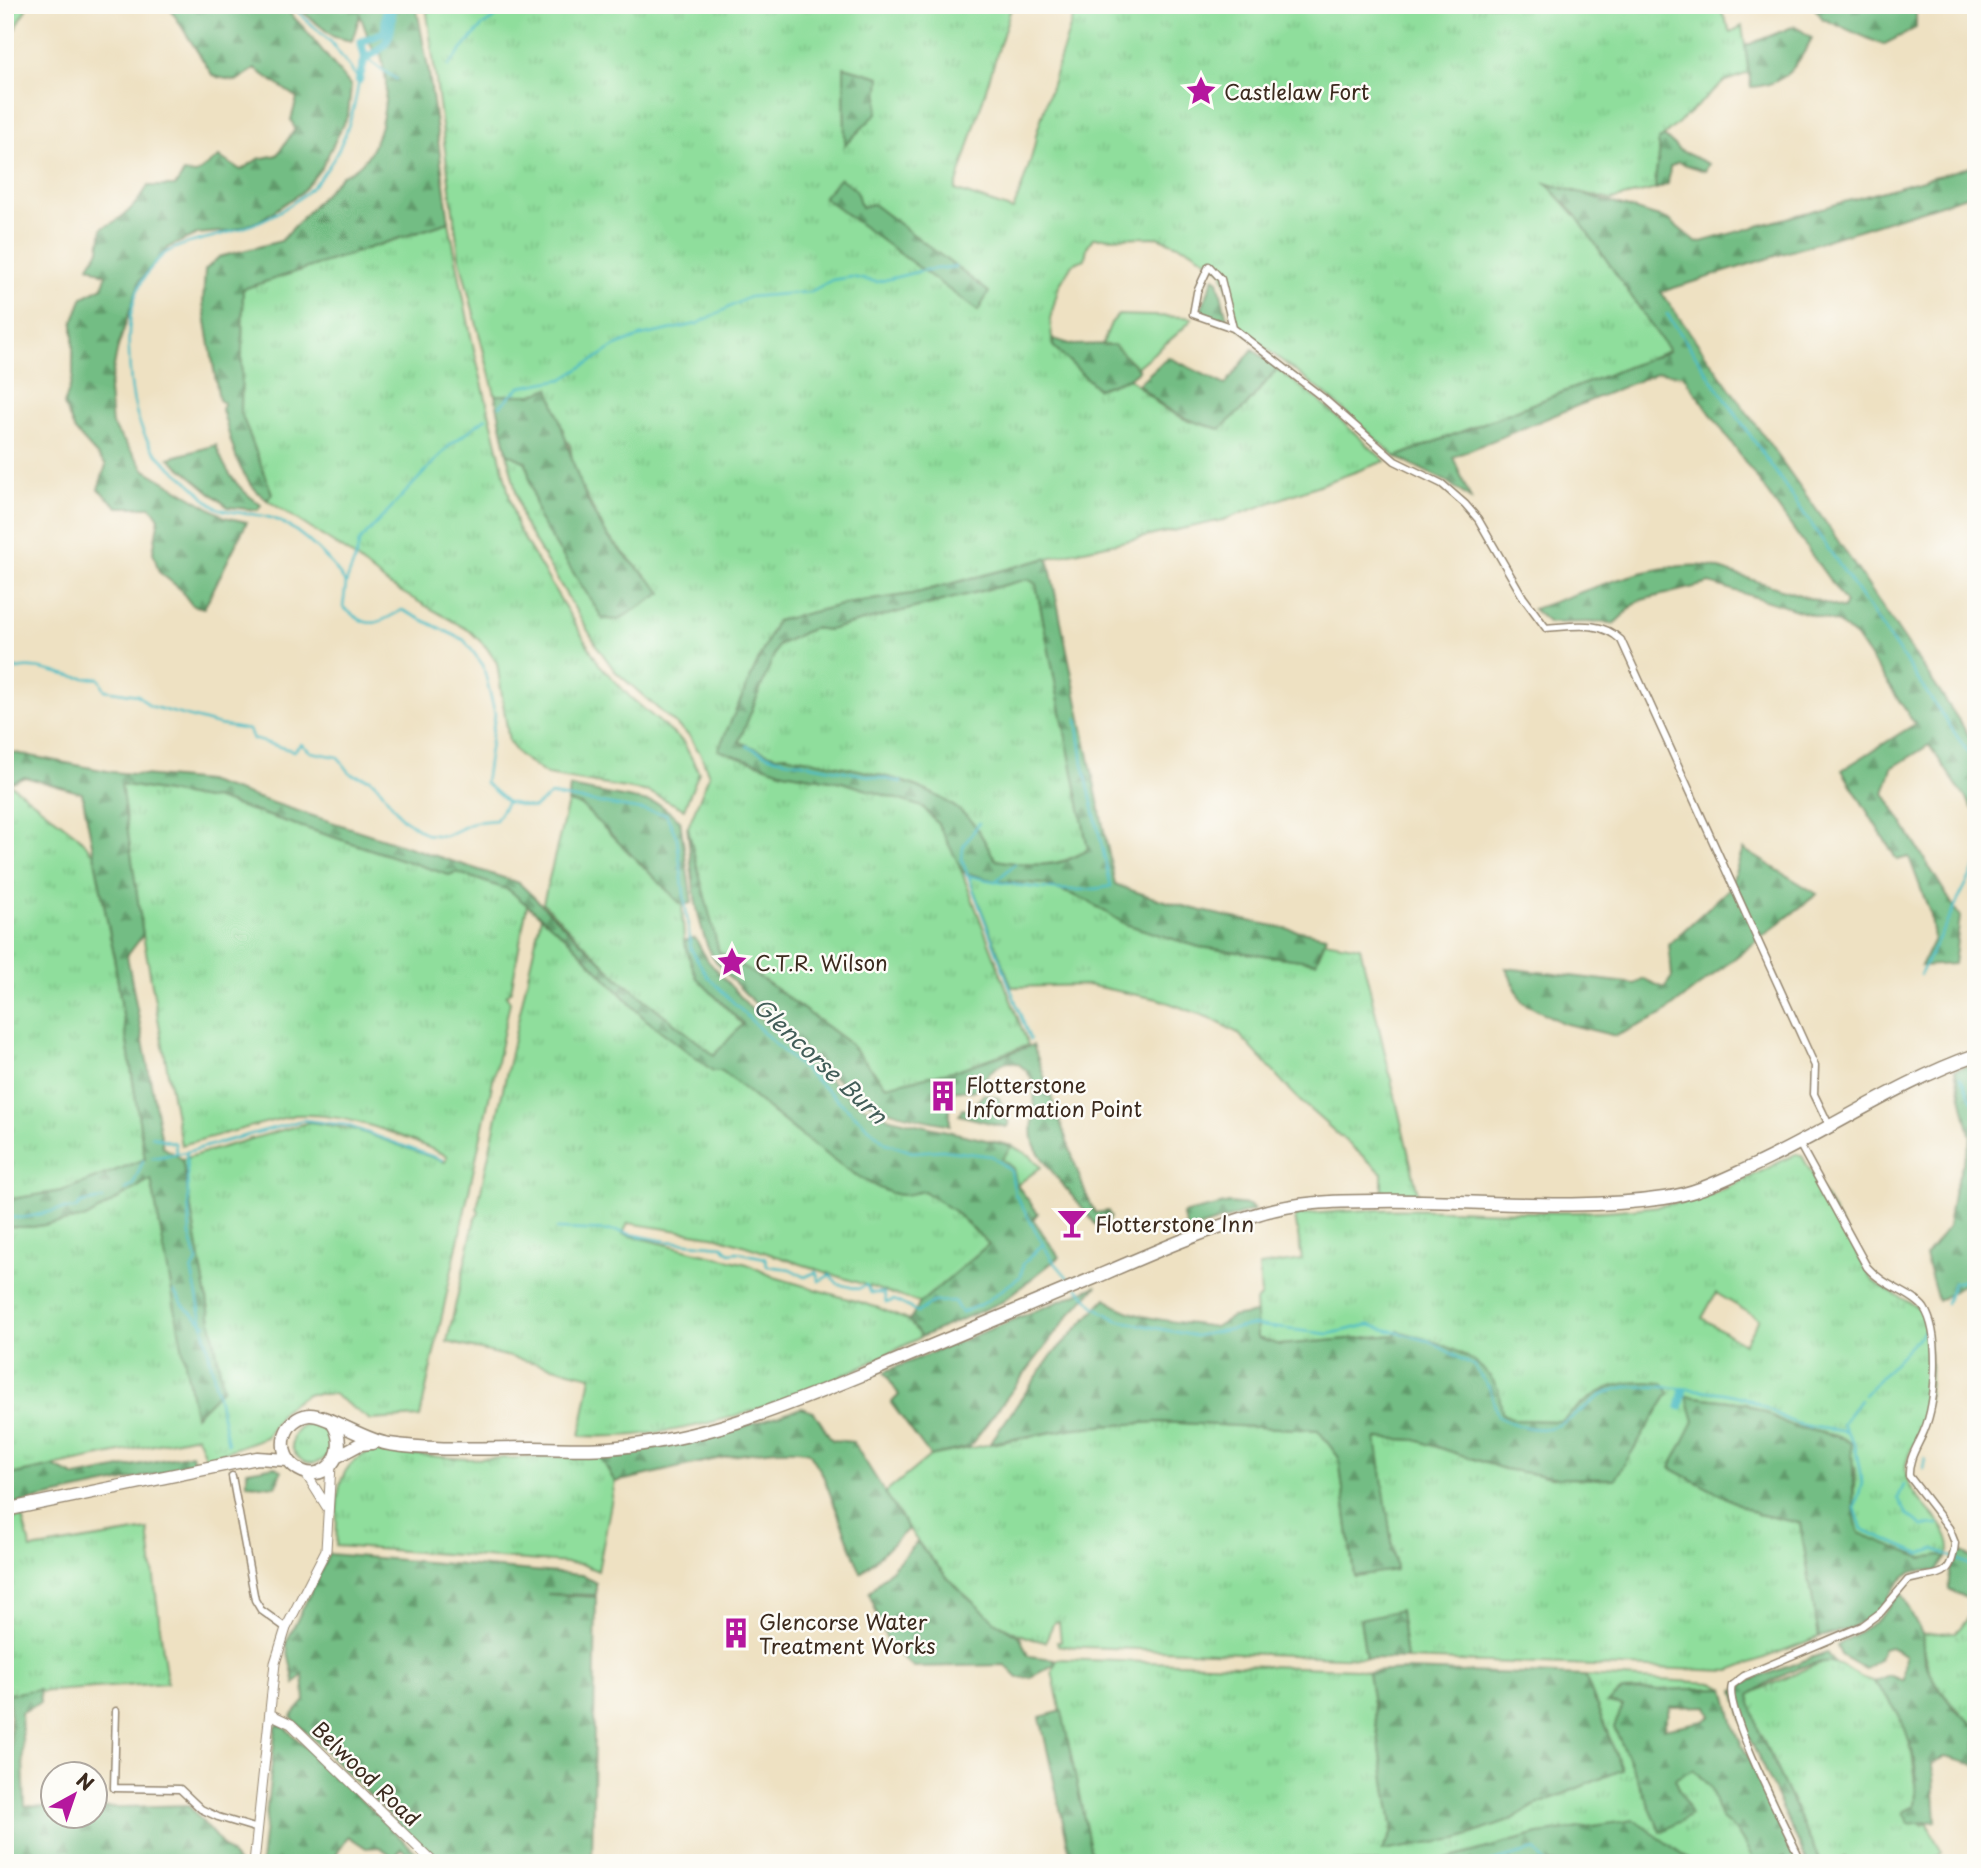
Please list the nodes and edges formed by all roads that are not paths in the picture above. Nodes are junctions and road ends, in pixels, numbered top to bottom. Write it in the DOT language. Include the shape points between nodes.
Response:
graph roads {
  1 [pos="1233,328"];
  2 [pos="1976,1055"];
  3 [pos="1830,1128"];
  4 [pos="1800,1144"];
  5 [pos="333,1424"];
  6 [pos="283,1441"];
  7 [pos="380,1443"];
  8 [pos="257,1458"];
  9 [pos="288,1460"];
  10 [pos="334,1461"];
  11 [pos="304,1471"];
  12 [pos="232,1476"];
  13 [pos="328,1509"];
  14 [pos="5,1510"];
  15 [pos="286,1628"];
  16 [pos="116,1711"];
  17 [pos="272,1715"];
  18 [pos="258,1829"];
  19 [pos="254,1863"];
  20 [pos="433,1863"];
  21 [pos="1802,1863"];
  1 -- 1 [label="street" via="1221,279 1209,266 1193,314"];
  1 -- 3 [label="street" via="1395,461 1442,484 1465,503 1545,628 1597,625 1621,640 1815,1066 1814,1094"];
  2 -- 3 [label="highway"];
  3 -- 4 [label="highway"];
  4 -- 7 [label="highway" via="1704,1188 1658,1199 1533,1204 1303,1203 1208,1230 789,1404 691,1437 605,1448"];
  4 -- 21 [label="street" via="1867,1268 1878,1281 1924,1309 1932,1331 1932,1399 1924,1431 1910,1459 1909,1476 1949,1528 1955,1543 1941,1575 1908,1580 1881,1612 1862,1626 1732,1685 1740,1729"];
  5 -- 6 [label="highway" via="318,1416 299,1418"];
  5 -- 7 [label="highway"];
  5 -- 10 [label="highway" via="340,1440"];
  6 -- 8 [label="highway"];
  6 -- 9 [label="highway"];
  7 -- 10 [label="highway" via="360,1444"];
  8 -- 9 [label="highway"];
  8 -- 14 [label="highway"];
  9 -- 11 [label="highway"];
  10 -- 11 [label="highway" via="314,1472"];
  10 -- 13 [label="street"];
  11 -- 13 [label="street"];
  12 -- 15 [label="street" via="255,1600"];
  13 -- 15 [label="street" via="326,1550"];
  15 -- 17 [label="street" via="275,1663"];
  16 -- 18 [label="street" via="114,1788 180,1789 210,1813"];
  17 -- 18 [label="street"];
  17 -- 20 [label="street, Belwood Road" via="291,1724"];
  18 -- 19 [label="street"];
}
